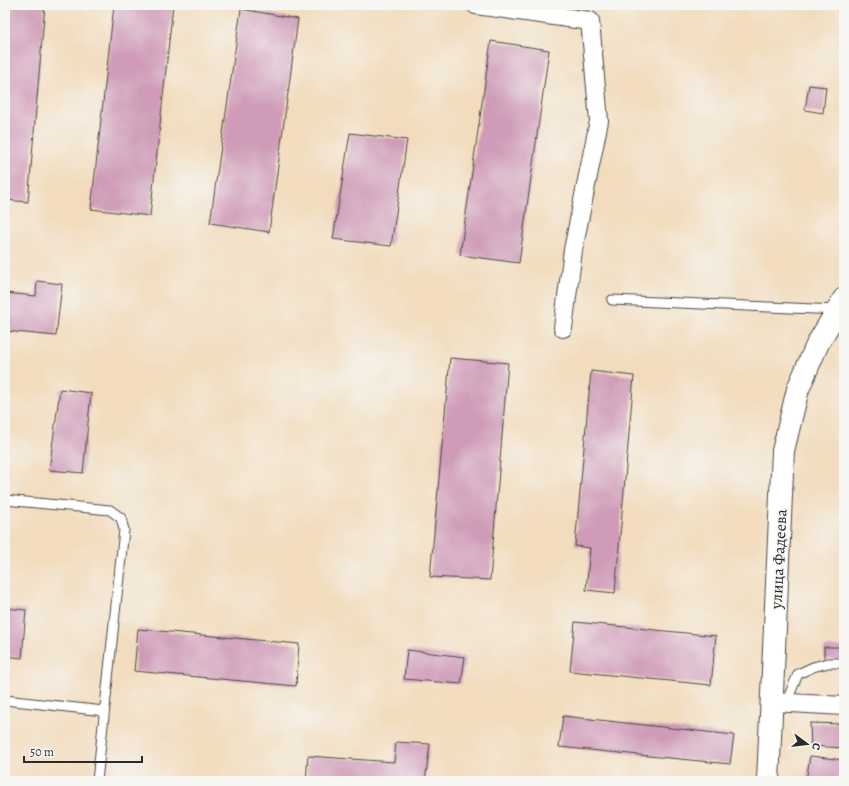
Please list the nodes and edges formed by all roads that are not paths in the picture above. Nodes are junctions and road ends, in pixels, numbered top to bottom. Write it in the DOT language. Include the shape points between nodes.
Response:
graph roads {
  1 [pos="476,5"];
  2 [pos="612,300"];
  3 [pos="840,304"];
  4 [pos="564,328"];
  5 [pos="5,500"];
  6 [pos="844,663"];
  7 [pos="5,700"];
  8 [pos="779,703"];
  9 [pos="844,706"];
  10 [pos="104,711"];
  11 [pos="97,781"];
  12 [pos="768,781"];
  1 -- 4 [label="street" via="590,21 600,121 573,250"];
  2 -- 3 [label="lane"];
  3 -- 8 [label="main road, улица Фадеева" via="818,343 798,389 783,451"];
  5 -- 10 [label="lane" via="110,510 121,518 124,530"];
  6 -- 8 [label="lane" via="828,663 798,674"];
  7 -- 10 [label="lane"];
  8 -- 9 [label="street"];
  8 -- 12 [label="main road, улица Фадеева"];
  10 -- 11 [label="lane"];
}
